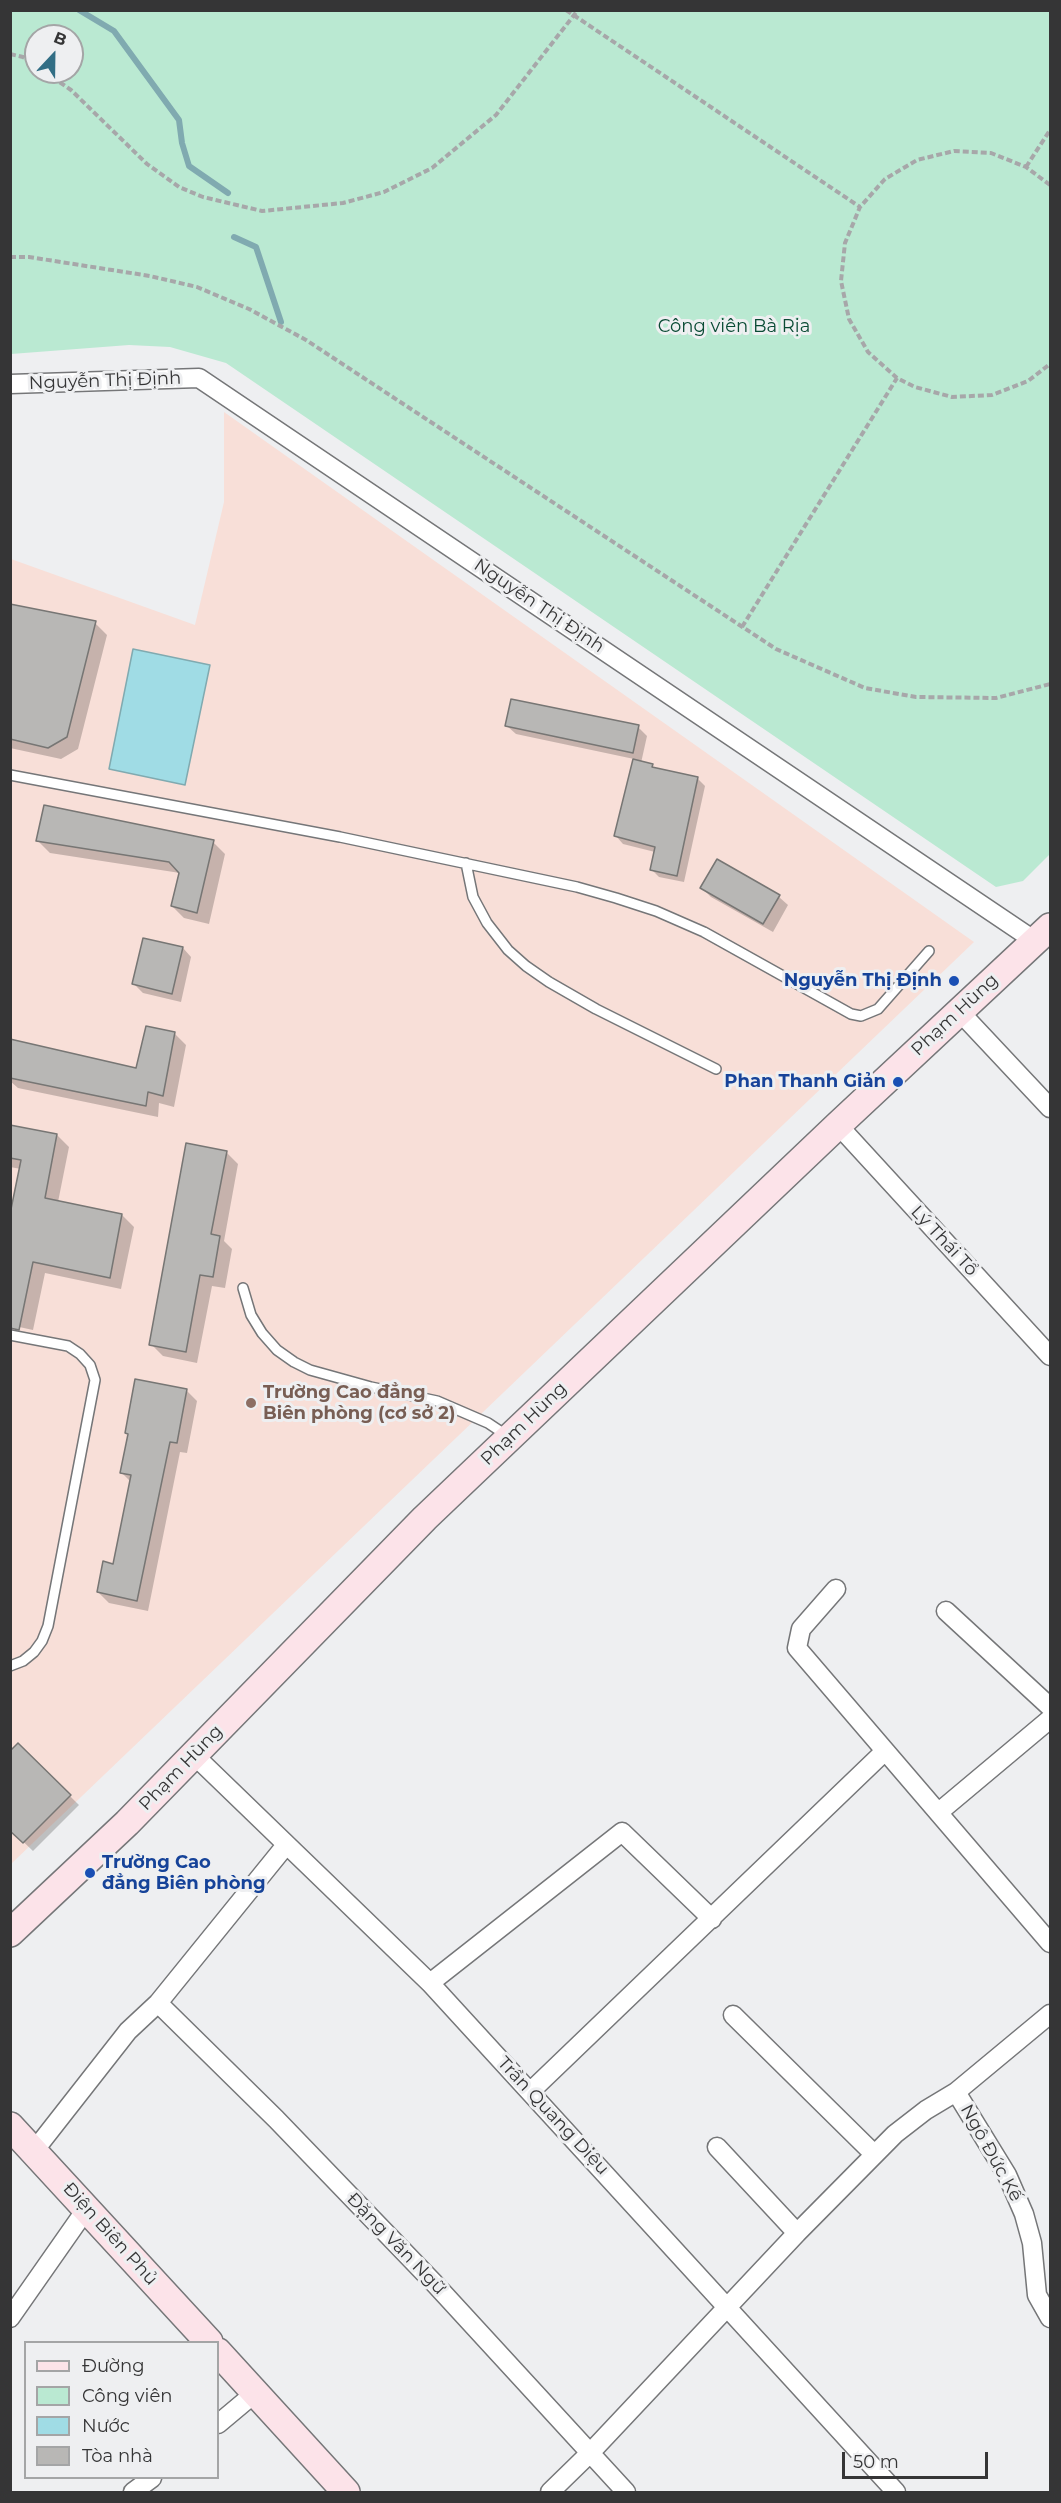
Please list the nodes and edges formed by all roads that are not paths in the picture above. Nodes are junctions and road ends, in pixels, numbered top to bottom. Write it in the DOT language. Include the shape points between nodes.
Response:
graph roads {
  1 [pos="10,384"];
  2 [pos="10,775"];
  3 [pos="466,863"];
  4 [pos="1043,934"];
  5 [pos="929,951"];
  6 [pos="959,1011"];
  7 [pos="716,1070"];
  8 [pos="1050,1108"];
  9 [pos="838,1125"];
  10 [pos="243,1288"];
  11 [pos="10,1335"];
  12 [pos="1050,1356"];
  13 [pos="510,1438"];
  14 [pos="836,1589"];
  15 [pos="946,1611"];
  16 [pos="10,1666"];
  17 [pos="1050,1707"];
  18 [pos="1050,1719"];
  19 [pos="885,1751"];
  20 [pos="194,1755"];
  21 [pos="939,1812"];
  22 [pos="286,1845"];
  23 [pos="712,1919"];
  24 [pos="10,1933"];
  25 [pos="1050,1943"];
  26 [pos="430,1983"];
  27 [pos="158,2003"];
  28 [pos="1050,2014"];
  29 [pos="733,2015"];
  30 [pos="530,2092"];
  31 [pos="956,2092"];
  32 [pos="10,2126"];
  33 [pos="717,2147"];
  34 [pos="34,2151"];
  35 [pos="874,2154"];
  36 [pos="87,2208"];
  37 [pos="797,2233"];
  38 [pos="1044,2288"];
  39 [pos="726,2307"];
  40 [pos="10,2318"];
  41 [pos="1050,2318"];
  42 [pos="207,2341"];
  43 [pos="219,2353"];
  44 [pos="255,2393"];
  45 [pos="219,2423"];
  46 [pos="590,2453"];
  47 [pos="151,2479"];
  48 [pos="133,2493"];
  49 [pos="346,2493"];
  50 [pos="550,2493"];
  51 [pos="626,2493"];
  52 [pos="896,2493"];
  1 -- 4 [label="street, Nguyễn Thị Định" via="199,378"];
  2 -- 3 [label="lane"];
  3 -- 5 [label="lane" via="656,911 704,932 861,1016 878,1009"];
  3 -- 7 [label="lane" via="473,897 487,923 526,966 596,1009"];
  4 -- 6 [label="street, Phạm Hùng"];
  6 -- 8 [label="street"];
  6 -- 9 [label="street, Phạm Hùng"];
  9 -- 12 [label="street, Lý Thái Tổ"];
  9 -- 13 [label="street, Phạm Hùng"];
  10 -- 13 [label="lane" via="262,1333 294,1362 372,1388 437,1401 488,1423"];
  11 -- 16 [label="lane" via="68,1346 90,1365 95,1380 48,1626 34,1652"];
  13 -- 20 [label="street, Phạm Hùng" via="417,1527"];
  14 -- 19 [label="street" via="801,1629 797,1648"];
  15 -- 17 [label="street"];
  18 -- 21 [label="street"];
  19 -- 21 [label="street"];
  19 -- 23 [label="street"];
  20 -- 22 [label="street, Trần Quang Diệu"];
  20 -- 24 [label="street, Phạm Hùng"];
  21 -- 25 [label="street"];
  22 -- 26 [label="street, Trần Quang Diệu"];
  22 -- 27 [label="street"];
  23 -- 26 [label="street" via="622,1832"];
  23 -- 30 [label="street"];
  26 -- 30 [label="street, Trần Quang Diệu"];
  27 -- 34 [label="street" via="128,2031"];
  27 -- 46 [label="street, Đặng Văn Ngữ" via="434,2283"];
  28 -- 31 [label="street"];
  29 -- 35 [label="street"];
  30 -- 39 [label="street, Trần Quang Diệu"];
  31 -- 35 [label="street" via="926,2110"];
  31 -- 38 [label="street, Ngô Đức Kế" via="1007,2175 1024,2214"];
  32 -- 34 [label="street, Điện Biên Phủ"];
  33 -- 37 [label="street"];
  34 -- 36 [label="street, Điện Biên Phủ"];
  35 -- 37 [label="street"];
  36 -- 40 [label="street"];
  36 -- 42 [label="street, Điện Biên Phủ"];
  37 -- 39 [label="street"];
  38 -- 41 [label="street, Ngô Đức Kế"];
  39 -- 46 [label="street"];
  39 -- 52 [label="street, Trần Quang Diệu"];
  43 -- 44 [label="street"];
  44 -- 45 [label="street"];
  44 -- 49 [label="street"];
  46 -- 50 [label="street"];
  46 -- 51 [label="street, Đặng Văn Ngữ"];
  47 -- 48 [label="street"];
}
